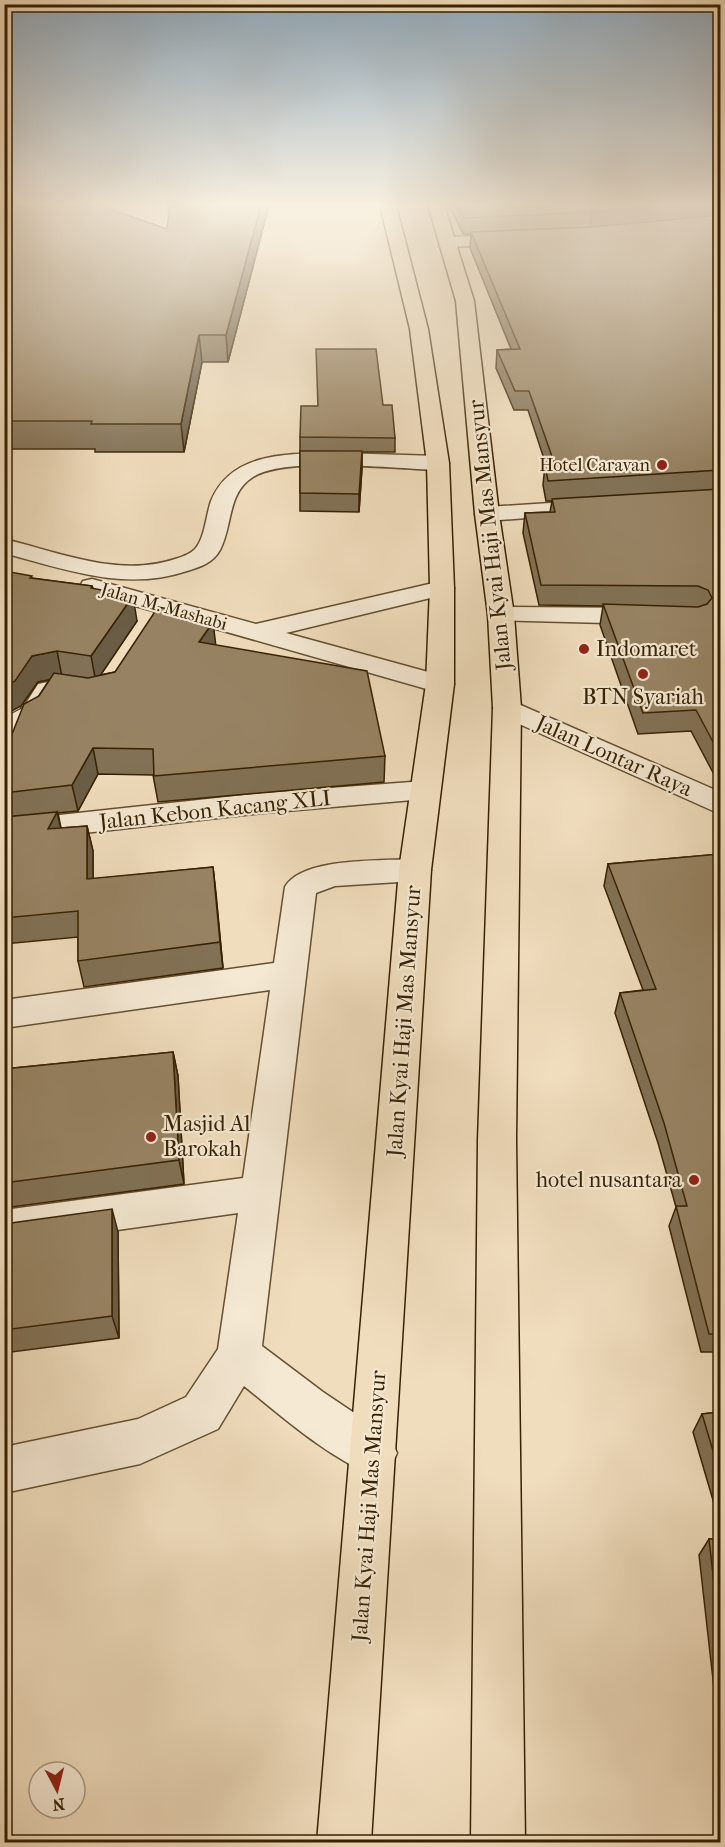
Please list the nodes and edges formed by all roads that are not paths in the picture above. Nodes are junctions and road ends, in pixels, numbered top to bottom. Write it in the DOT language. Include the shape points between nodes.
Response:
graph roads {
  1 [pos="410,291"];
  2 [pos="462,291"];
  3 [pos="438,463"];
  4 [pos="615,506"];
  5 [pos="487,514"];
  6 [pos="4,546"];
  7 [pos="4,562"];
  8 [pos="442,588"];
  9 [pos="501,615"];
  10 [pos="670,617"];
  11 [pos="255,632"];
  12 [pos="440,684"];
  13 [pos="78,690"];
  14 [pos="507,708"];
  15 [pos="4,757"];
  16 [pos="425,791"];
  17 [pos="720,804"];
  18 [pos="4,832"];
  19 [pos="416,870"];
  20 [pos="288,974"];
  21 [pos="4,1014"];
  22 [pos="260,1193"];
  23 [pos="4,1228"];
  24 [pos="239,1355"];
  25 [pos="374,1453"];
  26 [pos="4,1470"];
  27 [pos="344,1842"];
  28 [pos="498,1842"];
  1 -- 3 [label="main road, Jalan Kyai Haji Mas Mansyur" via="419,329"];
  2 -- 5 [label="main road, Jalan Kyai Haji Mas Mansyur"];
  3 -- 6 [label="street" via="285,461 246,472 232,483 222,499 208,549 196,559 162,571 103,570"];
  3 -- 8 [label="main road, Jalan Kyai Haji Mas Mansyur"];
  4 -- 5 [label="street"];
  5 -- 9 [label="main road, Jalan Kyai Haji Mas Mansyur"];
  7 -- 11 [label="street, Jalan M. Mashabi" via="156,616"];
  8 -- 11 [label="street, Jalan M. Mashabi"];
  8 -- 12 [label="main road, Jalan Kyai Haji Mas Mansyur"];
  9 -- 10 [label="street"];
  9 -- 14 [label="main road, Jalan Kyai Haji Mas Mansyur"];
  11 -- 12 [label="street, Jalan M. Mashabi"];
  12 -- 16 [label="main road, Jalan Kyai Haji Mas Mansyur"];
  13 -- 15 [label="street" via="48,690 33,714 15,723"];
  14 -- 17 [label="street, Jalan Lontar Raya"];
  14 -- 28 [label="main road, Jalan Kyai Haji Mas Mansyur" via="497,1140"];
  16 -- 18 [label="street, Jalan Kebon Kacang XLI" via="263,803"];
  16 -- 19 [label="main road, Jalan Kyai Haji Mas Mansyur"];
  19 -- 20 [label="street" via="331,875 301,887"];
  19 -- 25 [label="main road, Jalan Kyai Haji Mas Mansyur"];
  20 -- 21 [label="street"];
  20 -- 22 [label="street"];
  22 -- 23 [label="street"];
  22 -- 24 [label="street"];
  24 -- 25 [label="street"];
  24 -- 26 [label="street" via="202,1413 140,1441"];
  25 -- 27 [label="main road, Jalan Kyai Haji Mas Mansyur"];
}
